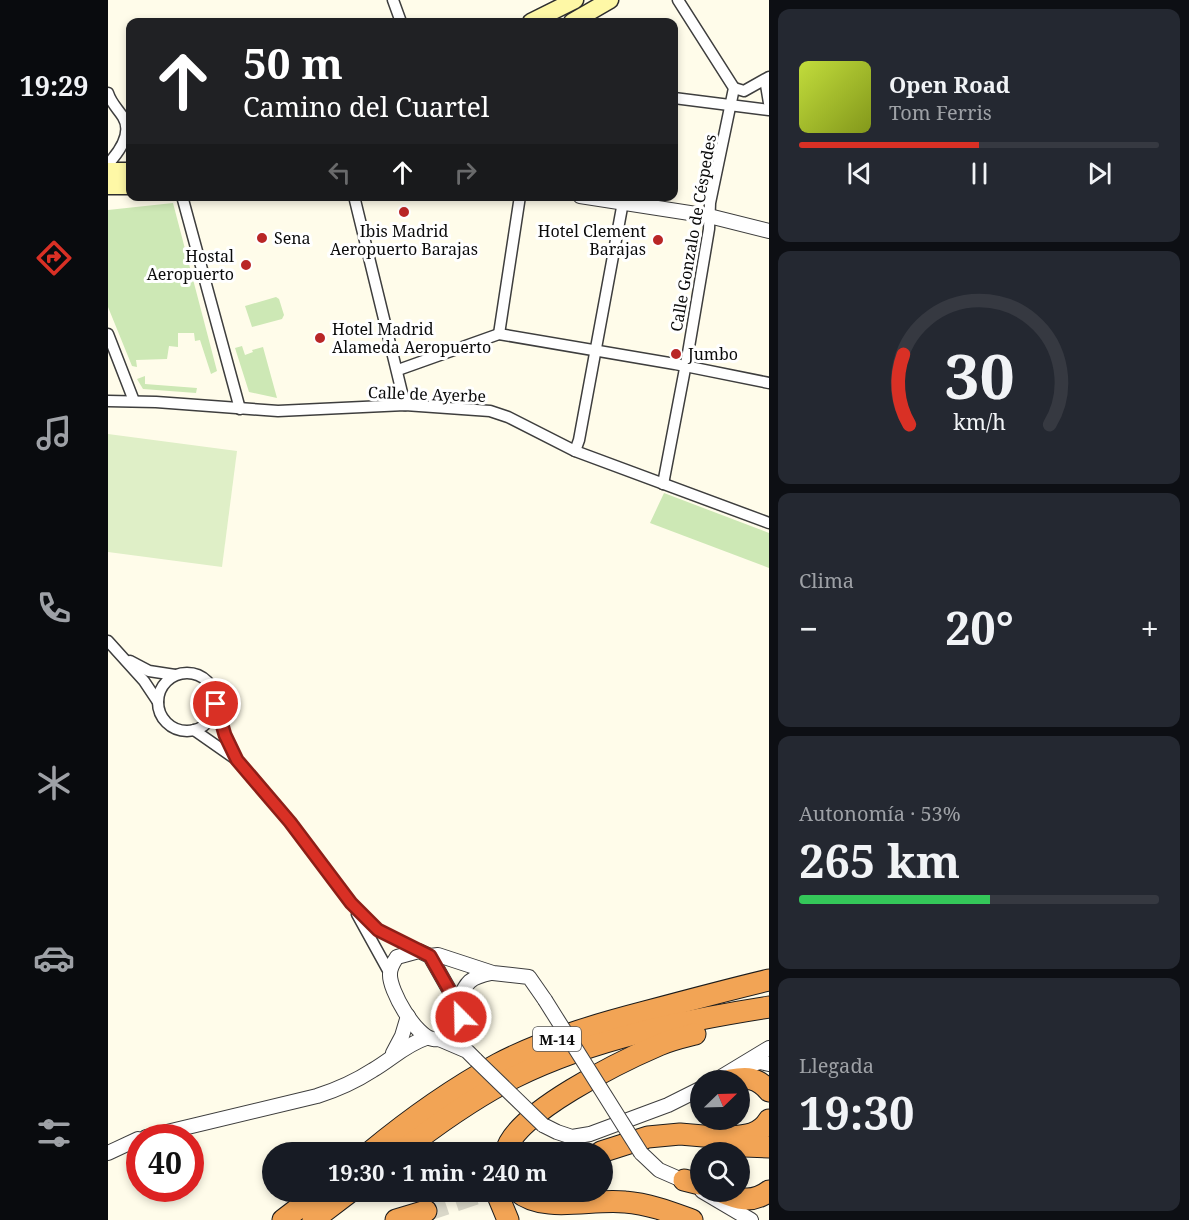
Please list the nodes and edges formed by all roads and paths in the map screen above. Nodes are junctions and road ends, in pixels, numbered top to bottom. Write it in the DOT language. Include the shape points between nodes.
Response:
graph roads {
  1 [pos="393,0"];
  2 [pos="575,0"];
  3 [pos="610,0"];
  4 [pos="678,0"];
  5 [pos="400,18"];
  6 [pos="539,18"];
  7 [pos="579,18"];
  8 [pos="769,79"];
  9 [pos="734,88"];
  10 [pos="108,93"];
  11 [pos="678,99"];
  12 [pos="769,103"];
  13 [pos="730,106"];
  14 [pos="769,110"];
  15 [pos="126,112"];
  16 [pos="126,124"];
  17 [pos="126,136"];
  18 [pos="108,164"];
  19 [pos="108,171"];
  20 [pos="126,171"];
  21 [pos="108,186"];
  22 [pos="126,186"];
  23 [pos="183,201"];
  24 [pos="355,201"];
  25 [pos="519,201"];
  26 [pos="615,201"];
  27 [pos="622,202"];
  28 [pos="709,216"];
  29 [pos="769,231"];
  30 [pos="108,334"];
  31 [pos="499,334"];
  32 [pos="596,350"];
  33 [pos="686,366"];
  34 [pos="398,370"];
  35 [pos="769,383"];
  36 [pos="108,401"];
  37 [pos="134,401"];
  38 [pos="405,405"];
  39 [pos="240,409"];
  40 [pos="575,451"];
  41 [pos="663,484"];
  42 [pos="769,523"];
  43 [pos="108,641"];
  44 [pos="122,656"];
  45 [pos="175,675"];
  46 [pos="158,702"];
  47 [pos="216,704"];
  48 [pos="194,730"];
  49 [pos="237,760"];
  50 [pos="351,903"];
  51 [pos="424,954"];
  52 [pos="389,972"];
  53 [pos="493,973"];
  54 [pos="769,980"];
  55 [pos="457,1003"];
  56 [pos="769,1008"];
  57 [pos="408,1016"];
  58 [pos="458,1028"];
  59 [pos="433,1038"];
  60 [pos="769,1048"];
  61 [pos="471,1055"];
  62 [pos="390,1058"];
  63 [pos="769,1064"];
  64 [pos="740,1070"];
  65 [pos="743,1070"];
  66 [pos="750,1077"];
  67 [pos="584,1083"];
  68 [pos="769,1091"];
  69 [pos="690,1094"];
  70 [pos="769,1120"];
  71 [pos="199,1124"];
  72 [pos="715,1137"];
  73 [pos="126,1141"];
  74 [pos="382,1142"];
  75 [pos="415,1142"];
  76 [pos="498,1142"];
  77 [pos="511,1142"];
  78 [pos="108,1144"];
  79 [pos="126,1145"];
  80 [pos="769,1147"];
  81 [pos="613,1148"];
  82 [pos="108,1153"];
  83 [pos="690,1183"];
  84 [pos="769,1191"];
  85 [pos="750,1200"];
  86 [pos="613,1201"];
  87 [pos="307,1202"];
  88 [pos="337,1202"];
  89 [pos="501,1202"];
  90 [pos="545,1202"];
  91 [pos="580,1202"];
  92 [pos="722,1202"];
  93 [pos="426,1211"];
  94 [pos="283,1220"];
  95 [pos="313,1220"];
  96 [pos="396,1220"];
  97 [pos="508,1220"];
  98 [pos="692,1220"];
  99 [pos="751,1220"];
  1 -- 5 [label="street"];
  2 -- 6 [label="main road"];
  3 -- 7 [label="main road"];
  4 -- 9 [label="street"];
  8 -- 9 [label="street" via="744,91"];
  8 -- 12 [label="street"];
  9 -- 13 [label="street, Calle Gonzalo de Céspedes"];
  10 -- 15 [label="street"];
  10 -- 16 [label="street"];
  11 -- 13 [label="street"];
  13 -- 14 [label="street"];
  13 -- 28 [label="street, Calle Gonzalo de Céspedes"];
  17 -- 18 [label="street"];
  19 -- 20 [label="main road"];
  21 -- 22 [label="main road"];
  23 -- 39 [label="street"];
  24 -- 34 [label="street"];
  25 -- 31 [label="street"];
  26 -- 27 [label="street"];
  27 -- 28 [label="street"];
  27 -- 32 [label="street"];
  28 -- 29 [label="street"];
  28 -- 33 [label="street, Calle Gonzalo de Céspedes"];
  30 -- 37 [label="street"];
  31 -- 32 [label="street"];
  31 -- 34 [label="street"];
  32 -- 33 [label="street"];
  32 -- 40 [label="street"];
  33 -- 35 [label="street"];
  33 -- 41 [label="street, Calle Gonzalo de Céspedes"];
  34 -- 38 [label="street"];
  36 -- 37 [label="street, Calle de Ayerbe"];
  37 -- 39 [label="street, Calle de Ayerbe"];
  38 -- 39 [label="street, Calle de Ayerbe"];
  38 -- 40 [label="street, Calle de Ayerbe" via="499,412"];
  40 -- 41 [label="street, Calle de Ayerbe"];
  41 -- 42 [label="street, Calle de Ayerbe"];
  43 -- 44 [label="street"];
  44 -- 45 [label="street" via="149,671"];
  44 -- 46 [label="street"];
  45 -- 46 [label="street" via="163,686"];
  45 -- 47 [label="street" via="195,674 203,678 215,693"];
  46 -- 48 [label="street" via="160,713 171,726"];
  47 -- 48 [label="street" via="209,721"];
  47 -- 49 [label="street"];
  48 -- 49 [label="street"];
  49 -- 50 [label="street"];
  50 -- 51 [label="street" via="378,930"];
  50 -- 52 [label="street"];
  51 -- 52 [label="street" via="397,957"];
  51 -- 53 [label="street"];
  51 -- 55 [label="street"];
  52 -- 57 [label="street" via="391,985"];
  53 -- 55 [label="street" via="469,980"];
  53 -- 83 [label="street, bridge" via="529,977 641,1153 659,1170"];
  54 -- 74 [label="highway, M-14" via="546,1042 459,1087"];
  55 -- 58 [label="street" via="461,1017"];
  56 -- 67 [label="highway" via="662,1044"];
  56 -- 75 [label="highway, M-14" via="722,1014 620,1038 550,1062 469,1103"];
  57 -- 59 [label="street" via="417,1030"];
  57 -- 62 [label="street"];
  58 -- 59 [label="street"];
  58 -- 61 [label="street"];
  59 -- 61 [label="street"];
  59 -- 62 [label="street" via="409,1044"];
  60 -- 64 [label="street"];
  61 -- 69 [label="street, bridge" via="543,1125 572,1137 590,1134"];
  62 -- 71 [label="street" via="327,1093"];
  63 -- 65 [label="street" via="760,1062"];
  66 -- 68 [label="highway" via="763,1083"];
  67 -- 76 [label="highway" via="559,1090 520,1114"];
  67 -- 77 [label="highway" via="526,1122"];
  70 -- 72 [label="highway" via="752,1134"];
  72 -- 80 [label="highway" via="744,1146"];
  72 -- 81 [label="highway" via="648,1137"];
  73 -- 78 [label="street"];
  79 -- 82 [label="street"];
  84 -- 85 [label="highway"];
  86 -- 98 [label="highway" via="648,1205"];
  87 -- 94 [label="highway"];
  88 -- 95 [label="highway"];
  89 -- 97 [label="highway"];
  90 -- 91 [label="highway"];
  92 -- 99 [label="street"];
  93 -- 96 [label="highway"];
}
